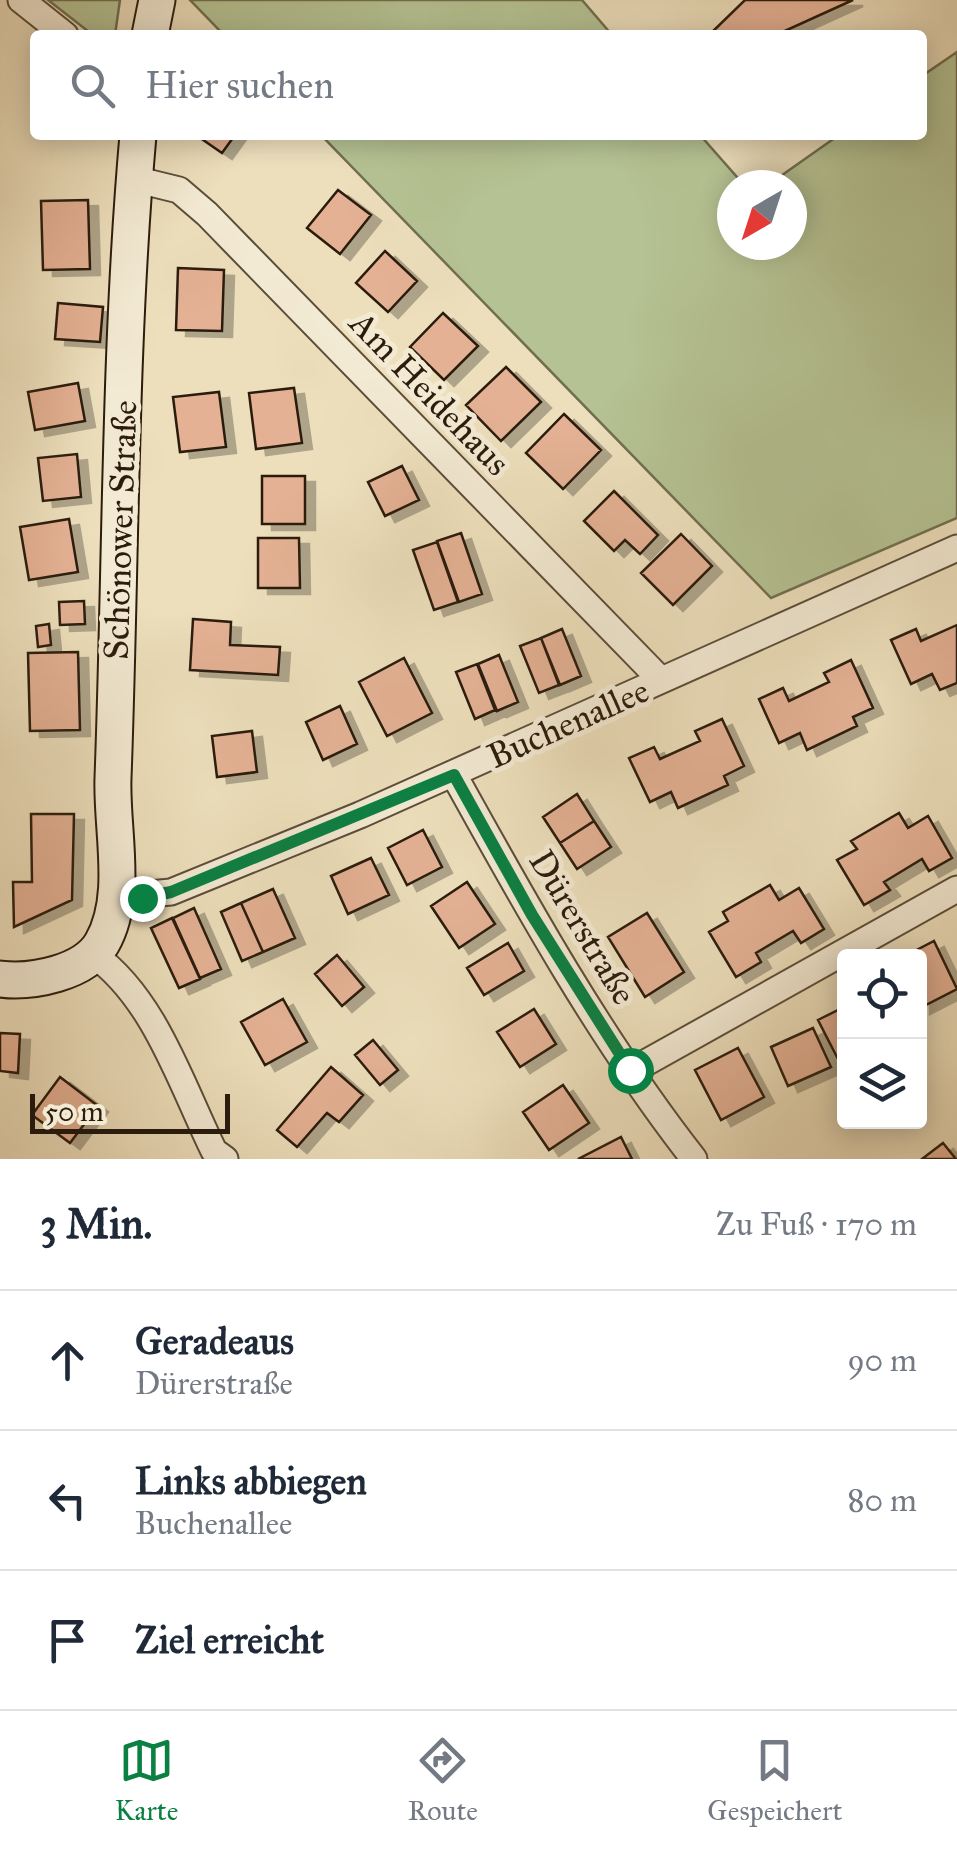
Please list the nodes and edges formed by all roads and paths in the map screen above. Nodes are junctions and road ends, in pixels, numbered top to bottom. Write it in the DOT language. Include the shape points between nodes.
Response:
graph roads {
  1 [pos="22,0"];
  2 [pos="158,0"];
  3 [pos="59,30"];
  4 [pos="151,30"];
  5 [pos="138,140"];
  6 [pos="134,179"];
  7 [pos="957,548"];
  8 [pos="661,680"];
  9 [pos="454,775"];
  10 [pos="957,889"];
  11 [pos="106,926"];
  12 [pos="7,980"];
  13 [pos="630,1070"];
  14 [pos="216,1156"];
  15 [pos="694,1159"];
  1 -- 3 [label="street"];
  2 -- 4 [label="street"];
  5 -- 6 [label="street, Schönower Straße"];
  6 -- 8 [label="street, Am Heidehaus" via="179,190 207,214"];
  6 -- 11 [label="street, Schönower Straße"];
  7 -- 8 [label="street, Buchenallee"];
  8 -- 9 [label="street, Buchenallee"];
  9 -- 11 [label="street, Buchenallee" via="171,892"];
  9 -- 13 [label="street, Dürerstraße"];
  10 -- 13 [label="street"];
  11 -- 12 [label="street, Buchenallee" via="48,976"];
  11 -- 14 [label="street" via="121,975 151,1021"];
  13 -- 15 [label="street, Dürerstraße"];
}
